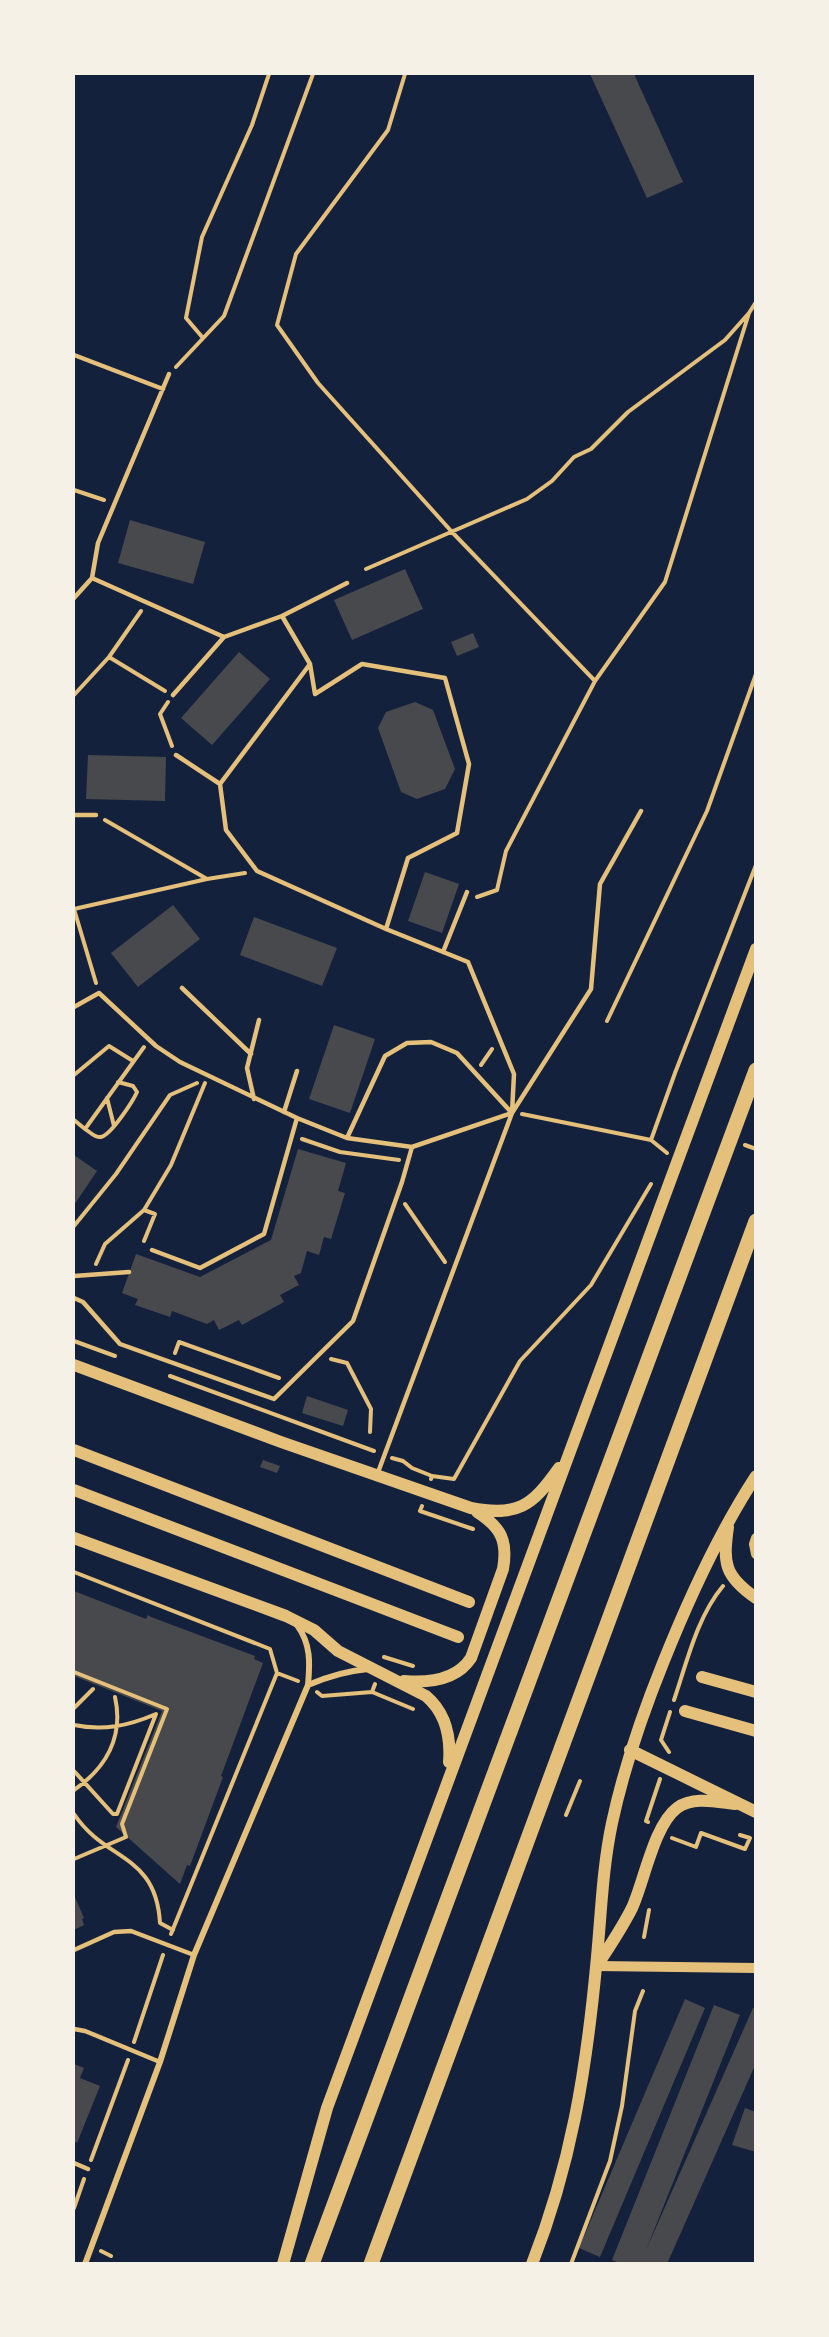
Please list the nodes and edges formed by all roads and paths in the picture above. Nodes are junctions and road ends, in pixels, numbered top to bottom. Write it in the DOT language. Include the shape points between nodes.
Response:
graph roads {
  1 [pos="269,74"];
  2 [pos="313,74"];
  3 [pos="405,74"];
  4 [pos="756,302"];
  5 [pos="749,313"];
  6 [pos="204,338"];
  7 [pos="74,355"];
  8 [pos="169,374"];
  9 [pos="163,389"];
  10 [pos="74,490"];
  11 [pos="114,503"];
  12 [pos="452,532"];
  13 [pos="366,569"];
  14 [pos="92,578"];
  15 [pos="347,583"];
  16 [pos="74,598"];
  17 [pos="147,603"];
  18 [pos="282,616"];
  19 [pos="224,637"];
  20 [pos="109,657"];
  21 [pos="310,664"];
  22 [pos="756,674"];
  23 [pos="595,681"];
  24 [pos="74,695"];
  25 [pos="173,695"];
  26 [pos="176,755"];
  27 [pos="220,784"];
  28 [pos="641,812"];
  29 [pos="96,815"];
  30 [pos="74,816"];
  31 [pos="756,865"];
  32 [pos="257,871"];
  33 [pos="207,879"];
  34 [pos="466,892"];
  35 [pos="462,902"];
  36 [pos="74,909"];
  37 [pos="386,929"];
  38 [pos="756,950"];
  39 [pos="443,952"];
  40 [pos="182,988"];
  41 [pos="99,993"];
  42 [pos="74,1007"];
  43 [pos="259,1020"];
  44 [pos="607,1021"];
  45 [pos="499,1038"];
  46 [pos="251,1054"];
  47 [pos="756,1070"];
  48 [pos="297,1071"];
  49 [pos="476,1074"];
  50 [pos="74,1075"];
  51 [pos="208,1077"];
  52 [pos="118,1082"];
  53 [pos="107,1098"];
  54 [pos="254,1099"];
  55 [pos="284,1112"];
  56 [pos="512,1113"];
  57 [pos="297,1118"];
  58 [pos="74,1120"];
  59 [pos="114,1126"];
  60 [pos="85,1129"];
  61 [pos="347,1138"];
  62 [pos="651,1140"];
  63 [pos="412,1147"];
  64 [pos="669,1154"];
  65 [pos="657,1174"];
  66 [pos="398,1194"];
  67 [pos="144,1210"];
  68 [pos="755,1221"];
  69 [pos="74,1226"];
  70 [pos="152,1250"];
  71 [pos="129,1272"];
  72 [pos="453,1272"];
  73 [pos="91,1275"];
  74 [pos="74,1276"];
  75 [pos="74,1298"];
  76 [pos="74,1341"];
  77 [pos="179,1342"];
  78 [pos="319,1355"];
  79 [pos="118,1357"];
  80 [pos="74,1365"];
  81 [pos="162,1373"];
  82 [pos="291,1383"];
  83 [pos="370,1432"];
  84 [pos="74,1450"];
  85 [pos="384,1455"];
  86 [pos="569,1455"];
  87 [pos="377,1475"];
  88 [pos="432,1476"];
  89 [pos="756,1476"];
  90 [pos="74,1490"];
  91 [pos="426,1493"];
  92 [pos="471,1508"];
  93 [pos="729,1516"];
  94 [pos="474,1530"];
  95 [pos="74,1538"];
  96 [pos="756,1538"];
  97 [pos="756,1554"];
  98 [pos="74,1572"];
  99 [pos="724,1586"];
  100 [pos="756,1598"];
  101 [pos="469,1602"];
  102 [pos="286,1616"];
  103 [pos="458,1637"];
  104 [pos="371,1669"];
  105 [pos="74,1672"];
  106 [pos="702,1677"];
  107 [pos="398,1680"];
  108 [pos="308,1685"];
  109 [pos="93,1689"];
  110 [pos="756,1692"];
  111 [pos="380,1696"];
  112 [pos="115,1697"];
  113 [pos="74,1708"];
  114 [pos="419,1711"];
  115 [pos="685,1711"];
  116 [pos="74,1725"];
  117 [pos="118,1727"];
  118 [pos="756,1731"];
  119 [pos="630,1750"];
  120 [pos="664,1768"];
  121 [pos="74,1772"];
  122 [pos="448,1775"];
  123 [pos="580,1781"];
  124 [pos="84,1783"];
  125 [pos="74,1790"];
  126 [pos="735,1804"];
  127 [pos="756,1812"];
  128 [pos="74,1814"];
  129 [pos="566,1815"];
  130 [pos="660,1830"];
  131 [pos="740,1835"];
  132 [pos="74,1859"];
  133 [pos="172,1930"];
  134 [pos="166,1944"];
  135 [pos="74,1950"];
  136 [pos="194,1955"];
  137 [pos="597,1966"];
  138 [pos="756,1968"];
  139 [pos="643,1991"];
  140 [pos="74,2029"];
  141 [pos="132,2049"];
  142 [pos="160,2062"];
  143 [pos="74,2163"];
  144 [pos="88,2169"];
  145 [pos="74,2208"];
  146 [pos="85,2264"];
  147 [pos="283,2264"];
  148 [pos="312,2264"];
  149 [pos="371,2264"];
  150 [pos="532,2264"];
  151 [pos="571,2264"];
  1 -- 6 [label="path" via="252,125 202,237 186,318"];
  2 -- 6 [label="path" via="224,316"];
  3 -- 12 [label="path" via="388,130 296,254 277,325 318,383"];
  4 -- 5 [label="path"];
  5 -- 12 [label="path" via="725,340 628,412 544,487"];
  5 -- 23 [label="path" via="665,582"];
  6 -- 8 [label="path"];
  7 -- 9 [label="lane"];
  8 -- 9 [label="lane"];
  9 -- 11 [label="lane"];
  10 -- 11 [label="path"];
  11 -- 14 [label="lane" via="98,543"];
  12 -- 13 [label="path"];
  12 -- 23 [label="path"];
  14 -- 16 [label="lane"];
  14 -- 17 [label="lane"];
  15 -- 18 [label="lane"];
  17 -- 19 [label="lane"];
  17 -- 20 [label="path"];
  18 -- 19 [label="lane"];
  18 -- 21 [label="lane"];
  19 -- 25 [label="lane"];
  20 -- 24 [label="path"];
  20 -- 25 [label="path"];
  21 -- 27 [label="lane"];
  21 -- 37 [label="lane" via="315,694 362,664 445,678 469,764 457,833 408,858"];
  22 -- 44 [label="path" via="707,811"];
  23 -- 35 [label="path" via="506,851 497,890"];
  25 -- 26 [label="path" via="160,714"];
  26 -- 27 [label="lane"];
  27 -- 32 [label="lane" via="226,830"];
  28 -- 56 [label="lane" via="600,884 591,990"];
  29 -- 30 [label="lane"];
  29 -- 33 [label="path"];
  31 -- 62 [label="path"];
  32 -- 33 [label="path"];
  32 -- 37 [label="lane"];
  33 -- 36 [label="path"];
  34 -- 35 [label="lane"];
  35 -- 39 [label="lane"];
  36 -- 41 [label="path"];
  37 -- 39 [label="lane"];
  38 -- 86 [label="main road"];
  39 -- 45 [label="lane" via="468,962"];
  40 -- 46 [label="lane"];
  41 -- 42 [label="lane"];
  41 -- 51 [label="lane" via="156,1046"];
  43 -- 46 [label="lane"];
  45 -- 49 [label="path"];
  45 -- 56 [label="lane" via="514,1074"];
  46 -- 54 [label="lane" via="247,1068"];
  47 -- 148 [label="main road"];
  48 -- 55 [label="lane"];
  49 -- 56 [label="lane"];
  49 -- 61 [label="lane" via="457,1053 431,1042 407,1043 385,1056"];
  50 -- 52 [label="path" via="107,1046 112,1046 135,1059"];
  51 -- 54 [label="lane"];
  51 -- 67 [label="path" via="171,1165"];
  51 -- 69 [label="path" via="170,1095 116,1174"];
  52 -- 53 [label="path"];
  52 -- 59 [label="path" via="133,1086 137,1092"];
  53 -- 59 [label="path"];
  53 -- 60 [label="path"];
  54 -- 55 [label="lane"];
  55 -- 57 [label="lane"];
  56 -- 62 [label="path"];
  56 -- 63 [label="lane"];
  56 -- 72 [label="lane"];
  57 -- 61 [label="lane"];
  57 -- 70 [label="lane" via="264,1233 200,1268"];
  58 -- 60 [label="path"];
  59 -- 60 [label="path" via="101,1137"];
  61 -- 63 [label="lane"];
  62 -- 64 [label="path"];
  63 -- 66 [label="lane"];
  65 -- 88 [label="path" via="591,1285 520,1361 454,1479"];
  66 -- 72 [label="path"];
  66 -- 78 [label="lane" via="353,1322"];
  67 -- 70 [label="path" via="155,1214 142,1246"];
  67 -- 73 [label="path" via="105,1244"];
  68 -- 149 [label="main road"];
  71 -- 73 [label="lane"];
  72 -- 85 [label="lane"];
  73 -- 74 [label="lane"];
  75 -- 82 [label="lane" via="83,1302 120,1344 274,1399"];
  76 -- 79 [label="path"];
  77 -- 82 [label="path"];
  78 -- 82 [label="lane"];
  78 -- 83 [label="path" via="347,1363 370,1409"];
  80 -- 87 [label="main road"];
  81 -- 85 [label="path"];
  84 -- 101 [label="main road"];
  85 -- 87 [label="lane"];
  85 -- 88 [label="path"];
  86 -- 92 [label="main road" via="540,1493 519,1508 490,1512"];
  86 -- 122 [label="main road"];
  87 -- 91 [label="main road"];
  88 -- 91 [label="path"];
  89 -- 93 [label="main road"];
  90 -- 103 [label="main road"];
  91 -- 92 [label="main road"];
  91 -- 94 [label="path" via="420,1511"];
  92 -- 107 [label="main road" via="495,1527 506,1554 471,1658 438,1680"];
  93 -- 100 [label="main road" via="724,1555 728,1568 734,1579"];
  93 -- 119 [label="main road" via="677,1626"];
  95 -- 102 [label="main road"];
  96 -- 97 [label="street"];
  98 -- 133 [label="path" via="270,1649 277,1673"];
  99 -- 120 [label="path" via="712,1600 694,1641 666,1721 661,1740 669,1751"];
  102 -- 104 [label="main road"];
  102 -- 108 [label="street" via="298,1626 307,1643"];
  104 -- 107 [label="main road"];
  104 -- 108 [label="street" via="330,1675"];
  105 -- 132 [label="path" via="167,1709 122,1824 126,1837"];
  106 -- 110 [label="main road"];
  107 -- 122 [label="main road" via="438,1706 450,1746"];
  108 -- 136 [label="street"];
  109 -- 113 [label="path"];
  111 -- 114 [label="path"];
  112 -- 117 [label="path"];
  115 -- 118 [label="main road"];
  116 -- 117 [label="path"];
  117 -- 124 [label="path" via="107,1759"];
  117 -- 124 [label="path" via="156,1714 119,1813 113,1814"];
  119 -- 120 [label="main road"];
  119 -- 137 [label="main road" via="612,1823"];
  120 -- 126 [label="main road"];
  120 -- 130 [label="path" via="646,1821"];
  121 -- 124 [label="path"];
  122 -- 147 [label="main road" via="327,2108"];
  123 -- 129 [label="path"];
  124 -- 125 [label="path"];
  126 -- 127 [label="main road"];
  126 -- 130 [label="main road" via="707,1800 686,1803 676,1809"];
  128 -- 133 [label="path" via="100,1842 142,1872 155,1893 160,1923"];
  130 -- 131 [label="path" via="696,1847 701,1833 745,1849 750,1839"];
  130 -- 137 [label="main road" via="632,1907"];
  133 -- 134 [label="path"];
  134 -- 135 [label="lane" via="123,1931"];
  134 -- 136 [label="lane"];
  134 -- 141 [label="path"];
  136 -- 142 [label="street"];
  137 -- 138 [label="street"];
  137 -- 150 [label="main road" via="584,2079 573,2135"];
  139 -- 151 [label="path" via="634,2011 622,2106 610,2161"];
  140 -- 141 [label="lane"];
  141 -- 142 [label="lane"];
  141 -- 144 [label="path"];
  142 -- 146 [label="street"];
  143 -- 144 [label="lane"];
  144 -- 145 [label="path"];
}
